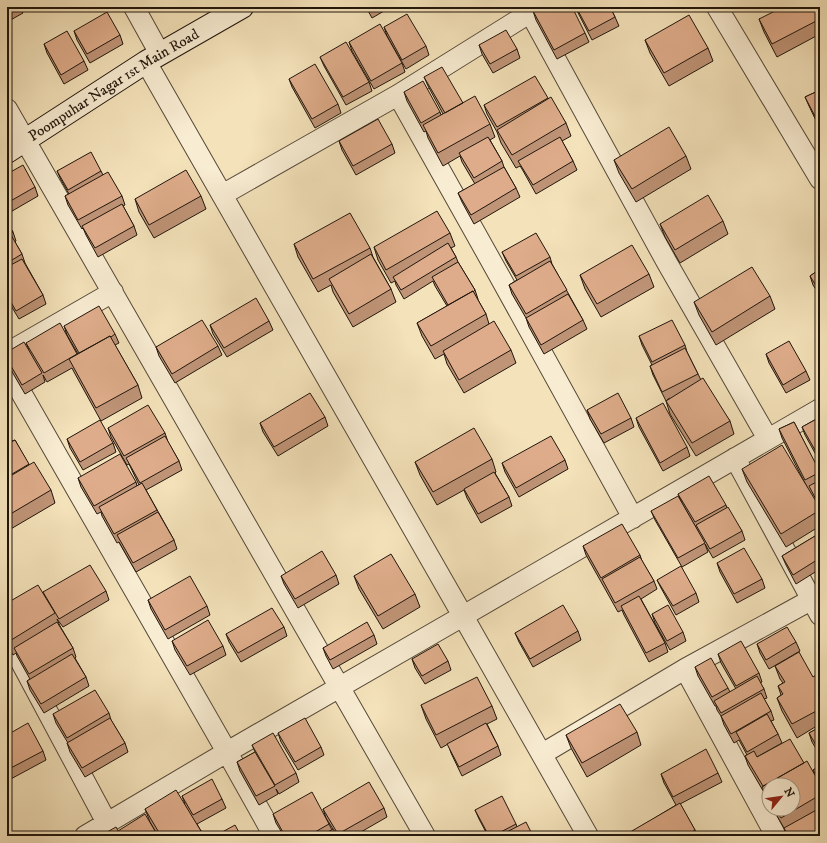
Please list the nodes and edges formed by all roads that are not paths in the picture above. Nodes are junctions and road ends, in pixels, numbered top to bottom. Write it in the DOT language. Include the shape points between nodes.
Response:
graph roads {
  1 [pos="134,7"];
  2 [pos="242,7"];
  3 [pos="717,7"];
  4 [pos="532,9"];
  5 [pos="153,58"];
  6 [pos="398,95"];
  7 [pos="7,109"];
  8 [pos="25,139"];
  9 [pos="7,152"];
  10 [pos="820,179"];
  11 [pos="222,195"];
  12 [pos="113,292"];
  13 [pos="7,353"];
  14 [pos="7,368"];
  15 [pos="820,409"];
  16 [pos="768,439"];
  17 [pos="735,458"];
  18 [pos="633,518"];
  19 [pos="817,604"];
  20 [pos="463,616"];
  21 [pos="7,636"];
  22 [pos="685,670"];
  23 [pos="339,687"];
  24 [pos="228,752"];
  25 [pos="542,754"];
  26 [pos="107,823"];
  27 [pos="85,836"];
  28 [pos="274,836"];
  29 [pos="426,836"];
  30 [pos="588,836"];
  31 [pos="776,836"];
  1 -- 5 [label="street"];
  2 -- 5 [label="main road, Poompuhar Nagar 1st Main Road"];
  3 -- 10 [label="street"];
  4 -- 6 [label="street"];
  4 -- 16 [label="street" via="666,261"];
  5 -- 8 [label="main road, Poompuhar Nagar 1st Main Road"];
  5 -- 11 [label="street"];
  6 -- 11 [label="street"];
  6 -- 18 [label="street"];
  7 -- 8 [label="street"];
  8 -- 9 [label="main road, Poompuhar Nagar 1st Main Road"];
  8 -- 12 [label="street"];
  11 -- 20 [label="street"];
  12 -- 13 [label="street"];
  12 -- 23 [label="street"];
  14 -- 24 [label="street"];
  15 -- 16 [label="street"];
  16 -- 17 [label="street"];
  17 -- 18 [label="street"];
  17 -- 19 [label="street"];
  18 -- 20 [label="street"];
  19 -- 22 [label="street"];
  20 -- 23 [label="street"];
  20 -- 25 [label="street"];
  21 -- 26 [label="street"];
  22 -- 25 [label="street"];
  22 -- 31 [label="street"];
  23 -- 24 [label="street"];
  23 -- 29 [label="street"];
  24 -- 26 [label="street"];
  24 -- 28 [label="street"];
  25 -- 30 [label="street"];
  26 -- 27 [label="street"];
}
